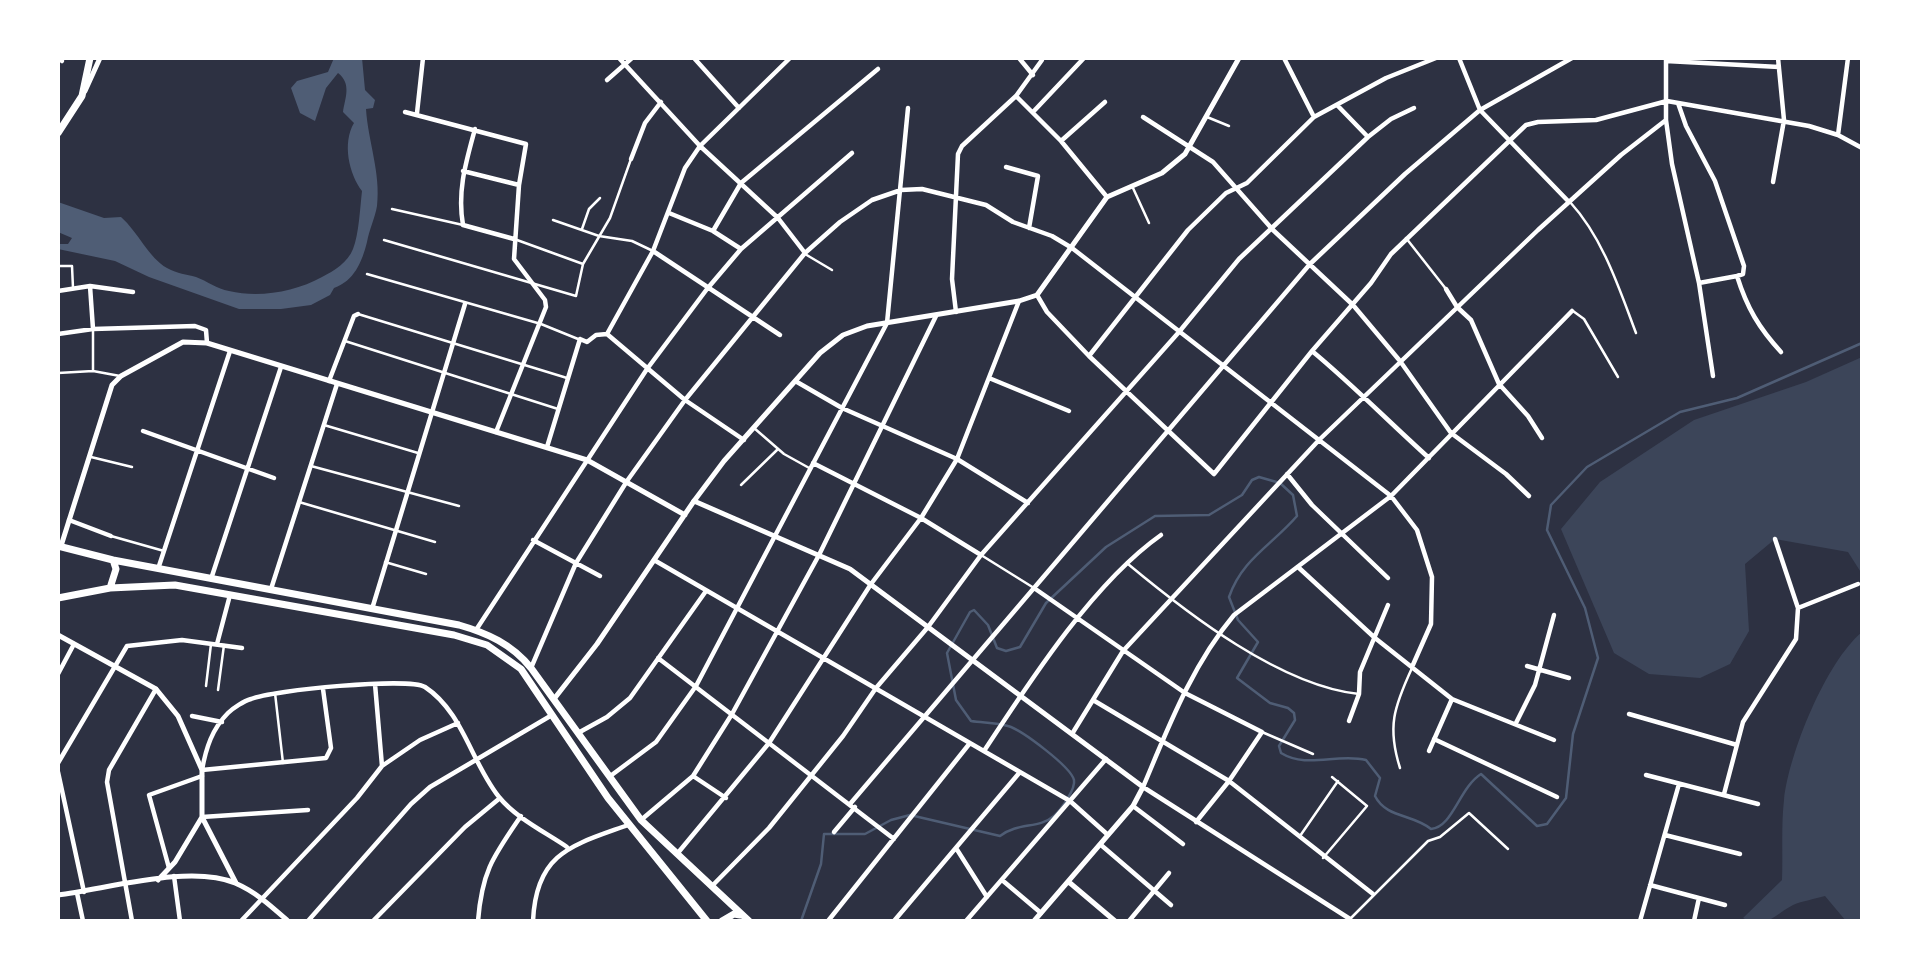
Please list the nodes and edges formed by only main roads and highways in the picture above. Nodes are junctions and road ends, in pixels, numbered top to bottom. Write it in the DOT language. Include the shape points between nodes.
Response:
graph roads {
  1 [pos="90,58"];
  2 [pos="100,58"];
  3 [pos="1239,58"];
  4 [pos="77,106"];
  5 [pos="58,133"];
  6 [pos="694,500"];
  7 [pos="685,515"];
  8 [pos="60,546"];
  9 [pos="113,560"];
  10 [pos="110,588"];
  11 [pos="58,598"];
  12 [pos="58,635"];
  13 [pos="554,699"];
  14 [pos="202,817"];
  15 [pos="158,880"];
  16 [pos="236,883"];
  17 [pos="1070,883"];
  18 [pos="58,895"];
  19 [pos="747,919"];
  20 [pos="288,921"];
  21 [pos="707,921"];
  22 [pos="722,921"];
  23 [pos="1034,921"];
  24 [pos="1115,921"];
  1 -- 4 [label="highway"];
  2 -- 4 [label="main road"];
  3 -- 6 [label="main road" via="1190,146 1162,173 1107,197 1037,295 843,335 820,353"];
  4 -- 5 [label="highway"];
  6 -- 7 [label="main road"];
  6 -- 17 [label="main road" via="850,569 1143,787 1133,806"];
  7 -- 8 [label="main road" via="587,460 192,341 121,376 107,395"];
  7 -- 13 [label="main road"];
  8 -- 9 [label="highway"];
  9 -- 10 [label="highway" via="116,569"];
  9 -- 13 [label="highway" via="476,630 521,654"];
  10 -- 11 [label="highway"];
  10 -- 21 [label="highway" via="175,585 230,594 472,639 500,652 521,669 628,825"];
  12 -- 14 [label="main road" via="156,689 178,716 202,773"];
  13 -- 19 [label="highway" via="641,820"];
  14 -- 15 [label="main road"];
  14 -- 16 [label="main road"];
  15 -- 16 [label="main road" via="201,875"];
  15 -- 18 [label="main road"];
  16 -- 20 [label="main road"];
  17 -- 23 [label="main road"];
  17 -- 24 [label="main road"];
  19 -- 22 [label="highway" via="734,914"];
}
